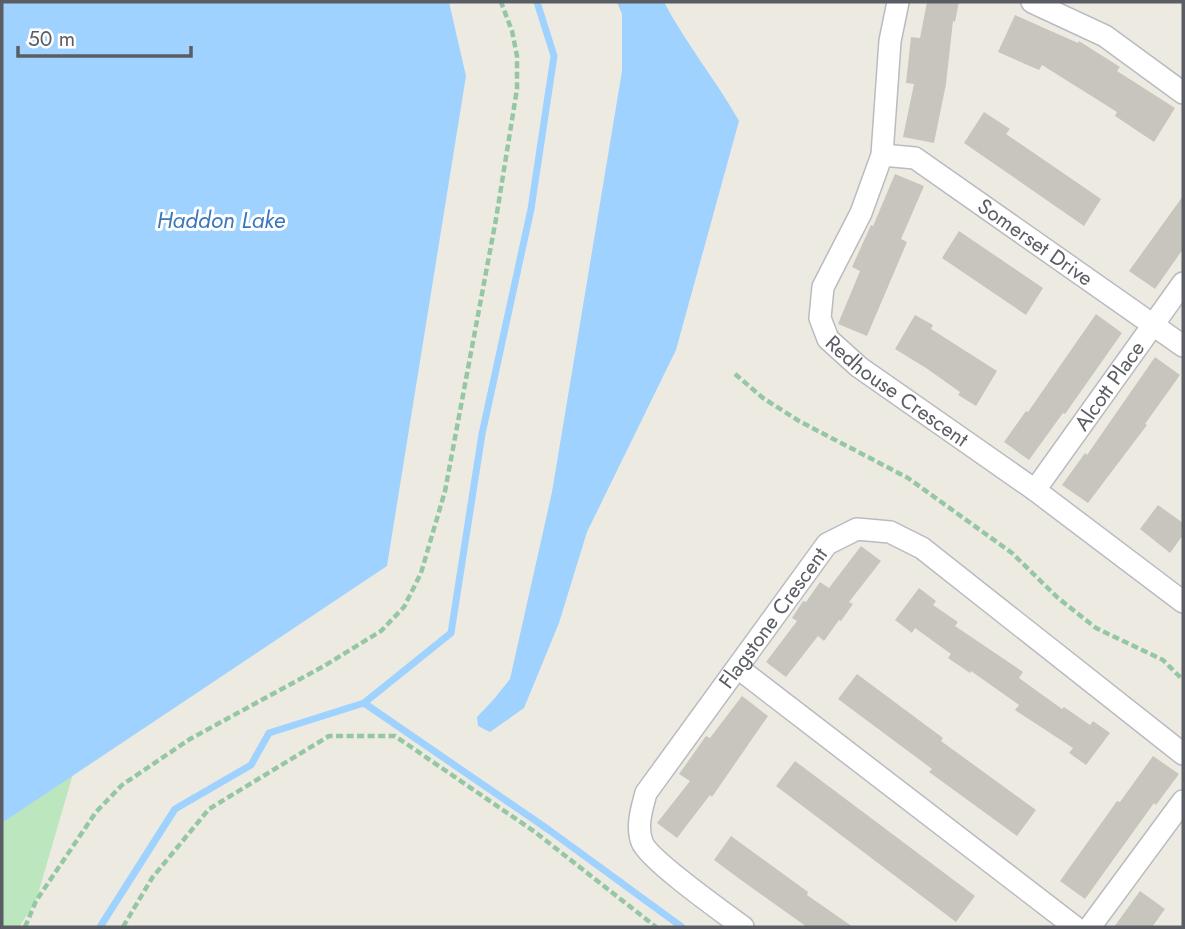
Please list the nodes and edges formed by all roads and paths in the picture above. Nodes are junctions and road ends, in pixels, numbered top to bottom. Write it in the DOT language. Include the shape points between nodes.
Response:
graph roads {
  1 [pos="501,2"];
  2 [pos="898,2"];
  3 [pos="1032,2"];
  4 [pos="1183,93"];
  5 [pos="882,155"];
  6 [pos="1183,283"];
  7 [pos="1154,323"];
  8 [pos="1183,346"];
  9 [pos="735,374"];
  10 [pos="1035,490"];
  11 [pos="1183,602"];
  12 [pos="738,668"];
  13 [pos="1183,680"];
  14 [pos="1183,754"];
  15 [pos="1183,801"];
  16 [pos="24,927"];
  17 [pos="123,927"];
  18 [pos="656,927"];
  19 [pos="743,927"];
  20 [pos="1075,927"];
  21 [pos="1090,927"];
  1 -- 16 [label="path" via="517,56 517,89 445,491 421,573 404,607 381,631 190,739 122,785 96,812 36,901"];
  2 -- 5 [label="street, Redhouse Crescent" via="890,41"];
  3 -- 4 [label="street" via="1105,36"];
  5 -- 7 [label="street, Somerset Drive" via="915,158"];
  5 -- 10 [label="street, Redhouse Crescent" via="861,214 823,286 820,318 828,340 859,367"];
  6 -- 7 [label="street, Alcott Place"];
  7 -- 8 [label="street, Somerset Drive"];
  7 -- 10 [label="street, Alcott Place"];
  9 -- 13 [label="path" via="799,421 908,478 1012,553 1096,628 1163,660"];
  10 -- 11 [label="street, Redhouse Crescent"];
  12 -- 14 [label="street, Flagstone Crescent" via="827,544 857,529 890,532 922,548"];
  12 -- 19 [label="street, Flagstone Crescent" via="646,793 639,821 642,844"];
  12 -- 20 [label="street"];
  15 -- 21 [label="street"];
  17 -- 18 [label="path" via="152,878 209,809 329,736 395,736 535,832"];
}
